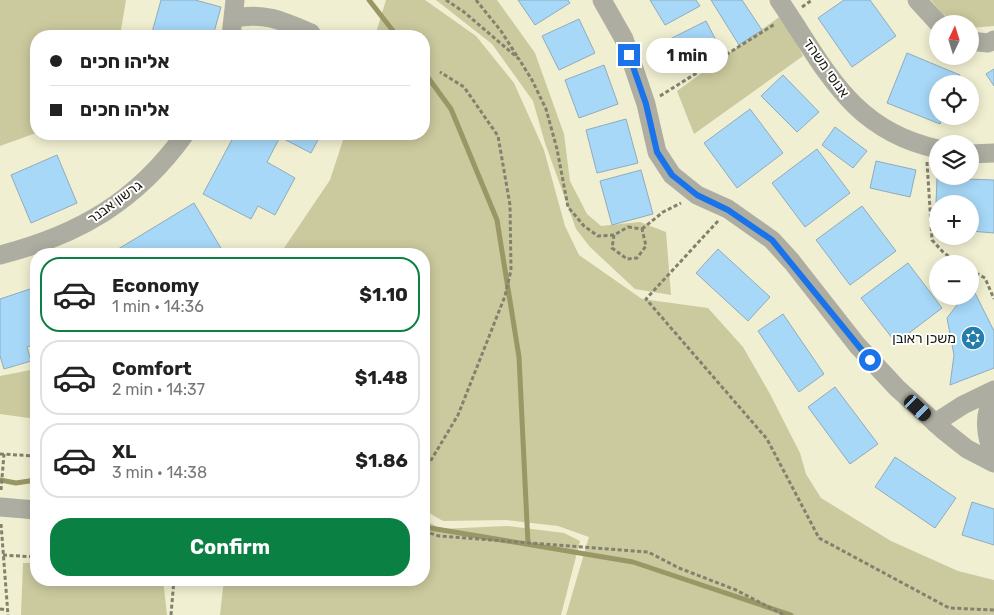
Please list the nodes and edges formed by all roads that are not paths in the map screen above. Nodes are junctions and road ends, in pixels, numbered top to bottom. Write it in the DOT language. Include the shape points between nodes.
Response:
graph roads {
  1 [pos="602,0"];
  2 [pos="917,0"];
  3 [pos="784,8"];
  4 [pos="931,15"];
  5 [pos="233,18"];
  6 [pos="304,30"];
  7 [pos="994,40"];
  8 [pos="979,42"];
  9 [pos="180,140"];
  10 [pos="929,147"];
  11 [pos="994,153"];
  12 [pos="979,154"];
  13 [pos="0,255"];
  14 [pos="994,390"];
  15 [pos="994,396"];
  16 [pos="935,423"];
  17 [pos="994,455"];
  18 [pos="994,463"];
  19 [pos="0,499"];
  20 [pos="30,508"];
  1 -- 16 [label="street" via="624,39 646,104 657,152 672,175 697,195 728,210 772,240 857,346"];
  2 -- 4 [label="street"];
  3 -- 10 [label="street, אנוסי משהד" via="837,88 856,108 896,136"];
  5 -- 6 [label="street" via="266,16"];
  7 -- 8 [label="street"];
  9 -- 13 [label="street, גרשון אבנר" via="139,186 98,218 64,235"];
  11 -- 12 [label="street"];
  14 -- 16 [label="street"];
  15 -- 17 [label="street" via="988,405 986,422"];
  16 -- 18 [label="street" via="967,449"];
  19 -- 20 [label="street"];
}
